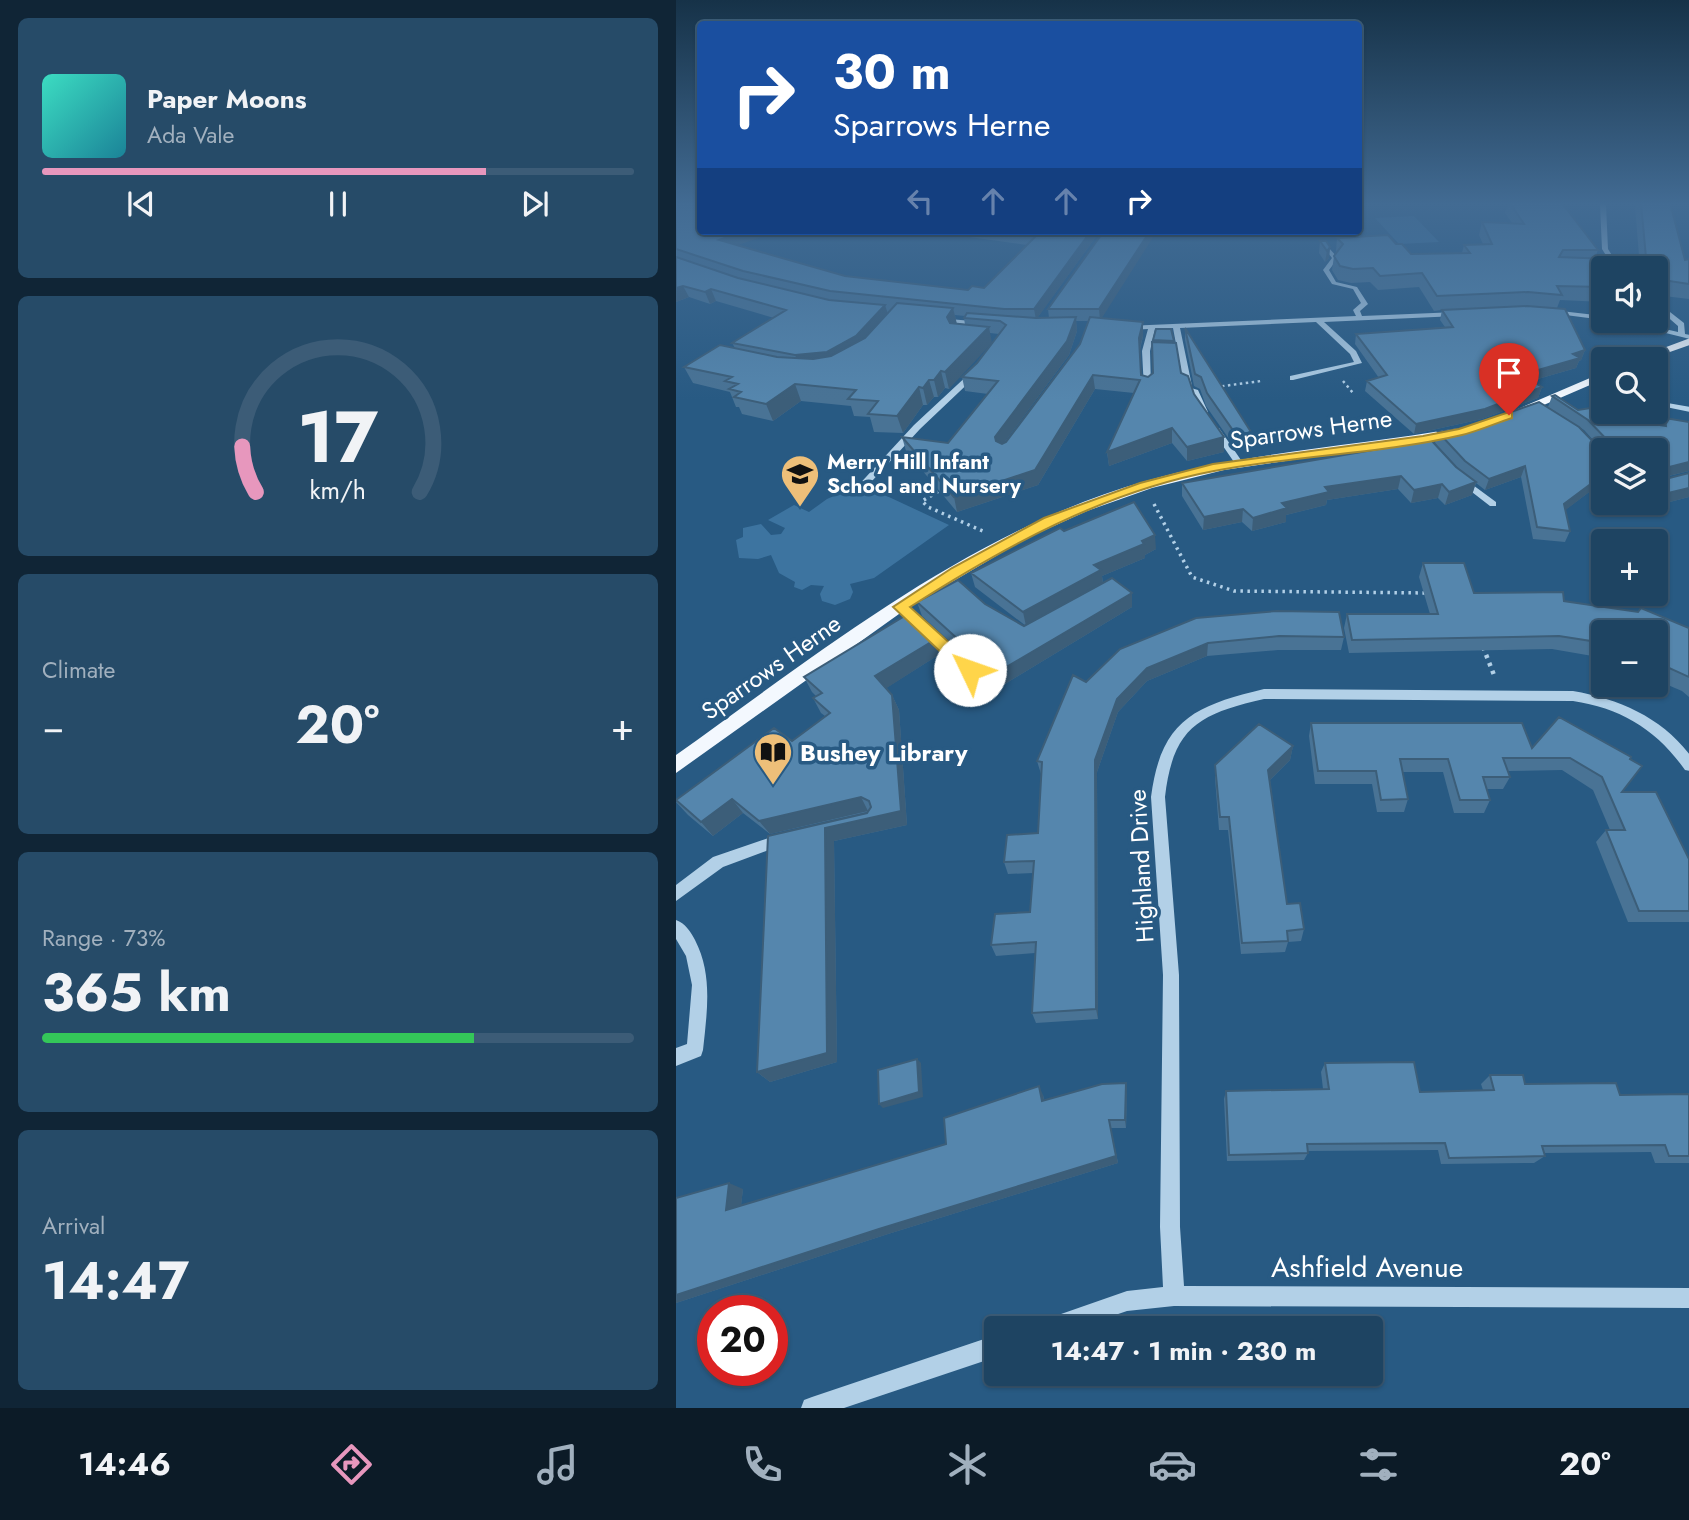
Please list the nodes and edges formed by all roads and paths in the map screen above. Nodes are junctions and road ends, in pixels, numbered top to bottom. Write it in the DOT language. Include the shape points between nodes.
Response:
graph roads {
  1 [pos="1327,269"];
  2 [pos="1547,312"];
  3 [pos="1472,313"];
  4 [pos="1668,314"];
  5 [pos="1591,317"];
  6 [pos="924,318"];
  7 [pos="1360,318"];
  8 [pos="1318,320"];
  9 [pos="965,322"];
  10 [pos="992,324"];
  11 [pos="1176,327"];
  12 [pos="1124,328"];
  13 [pos="1151,328"];
  14 [pos="1668,332"];
  15 [pos="957,335"];
  16 [pos="1687,337"];
  17 [pos="1665,347"];
  18 [pos="1146,351"];
  19 [pos="1158,352"];
  20 [pos="1170,352"];
  21 [pos="1182,352"];
  22 [pos="982,365"];
  23 [pos="1293,378"];
  24 [pos="1261,381"];
  25 [pos="1591,384"];
  26 [pos="1147,387"];
  27 [pos="1191,388"];
  28 [pos="1668,405"];
  29 [pos="1689,410"];
  30 [pos="1509,415"];
  31 [pos="1472,428"];
  32 [pos="1239,463"];
  33 [pos="1457,476"];
  34 [pos="1145,485"];
  35 [pos="945,488"];
  36 [pos="857,492"];
  37 [pos="1493,504"];
  38 [pos="1003,544"];
  39 [pos="1437,593"];
  40 [pos="900,607"];
  41 [pos="1482,645"];
  42 [pos="960,661"];
  43 [pos="1501,696"];
  44 [pos="676,765"];
  45 [pos="1689,766"];
  46 [pos="792,838"];
  47 [pos="676,894"];
  48 [pos="676,927"];
  49 [pos="676,1057"];
  50 [pos="1174,1296"];
  51 [pos="1689,1298"];
  52 [pos="1083,1316"];
  53 [pos="984,1350"];
  54 [pos="812,1408"];
  1 -- 7 [label="street" via="1334,284 1355,288 1365,303 1356,310"];
  2 -- 5 [label="street"];
  3 -- 7 [label="street"];
  4 -- 16 [label="street"];
  6 -- 9 [label="street"];
  7 -- 8 [label="street"];
  8 -- 11 [label="street"];
  8 -- 23 [label="street" via="1358,363"];
  9 -- 10 [label="street"];
  9 -- 15 [label="street"];
  11 -- 13 [label="street"];
  11 -- 21 [label="street"];
  12 -- 13 [label="street"];
  13 -- 18 [label="street"];
  14 -- 16 [label="street"];
  16 -- 17 [label="main road"];
  18 -- 19 [label="street"];
  18 -- 26 [label="street"];
  20 -- 21 [label="street"];
  21 -- 27 [label="street"];
  22 -- 36 [label="street"];
  24 -- 27 [label="path"];
  25 -- 30 [label="main road" via="1540,408"];
  27 -- 32 [label="street"];
  28 -- 29 [label="street"];
  31 -- 32 [label="main road, Sparrows Herne" via="1427,444"];
  32 -- 34 [label="main road, Sparrows Herne"];
  33 -- 37 [label="street"];
  34 -- 38 [label="main road, Sparrows Herne" via="1048,521"];
  34 -- 39 [label="path" via="1192,577 1234,591"];
  35 -- 38 [label="path" via="922,500"];
  38 -- 40 [label="main road, Sparrows Herne" via="954,579"];
  40 -- 42 [label="street"];
  40 -- 44 [label="main road, Sparrows Herne"];
  41 -- 43 [label="path"];
  43 -- 45 [label="street, Highland Drive" via="1573,696 1616,705 1661,732"];
  43 -- 50 [label="street, Highland Drive" via="1264,694 1201,714 1169,748 1159,771 1158,797 1171,975"];
  46 -- 47 [label="street" via="718,862"];
  48 -- 49 [label="street" via="692,947 701,982 695,1050"];
  50 -- 51 [label="street, Ashfield Avenue"];
  50 -- 52 [label="street, Ashfield Avenue" via="1127,1301"];
  53 -- 54 [label="street"];
}
